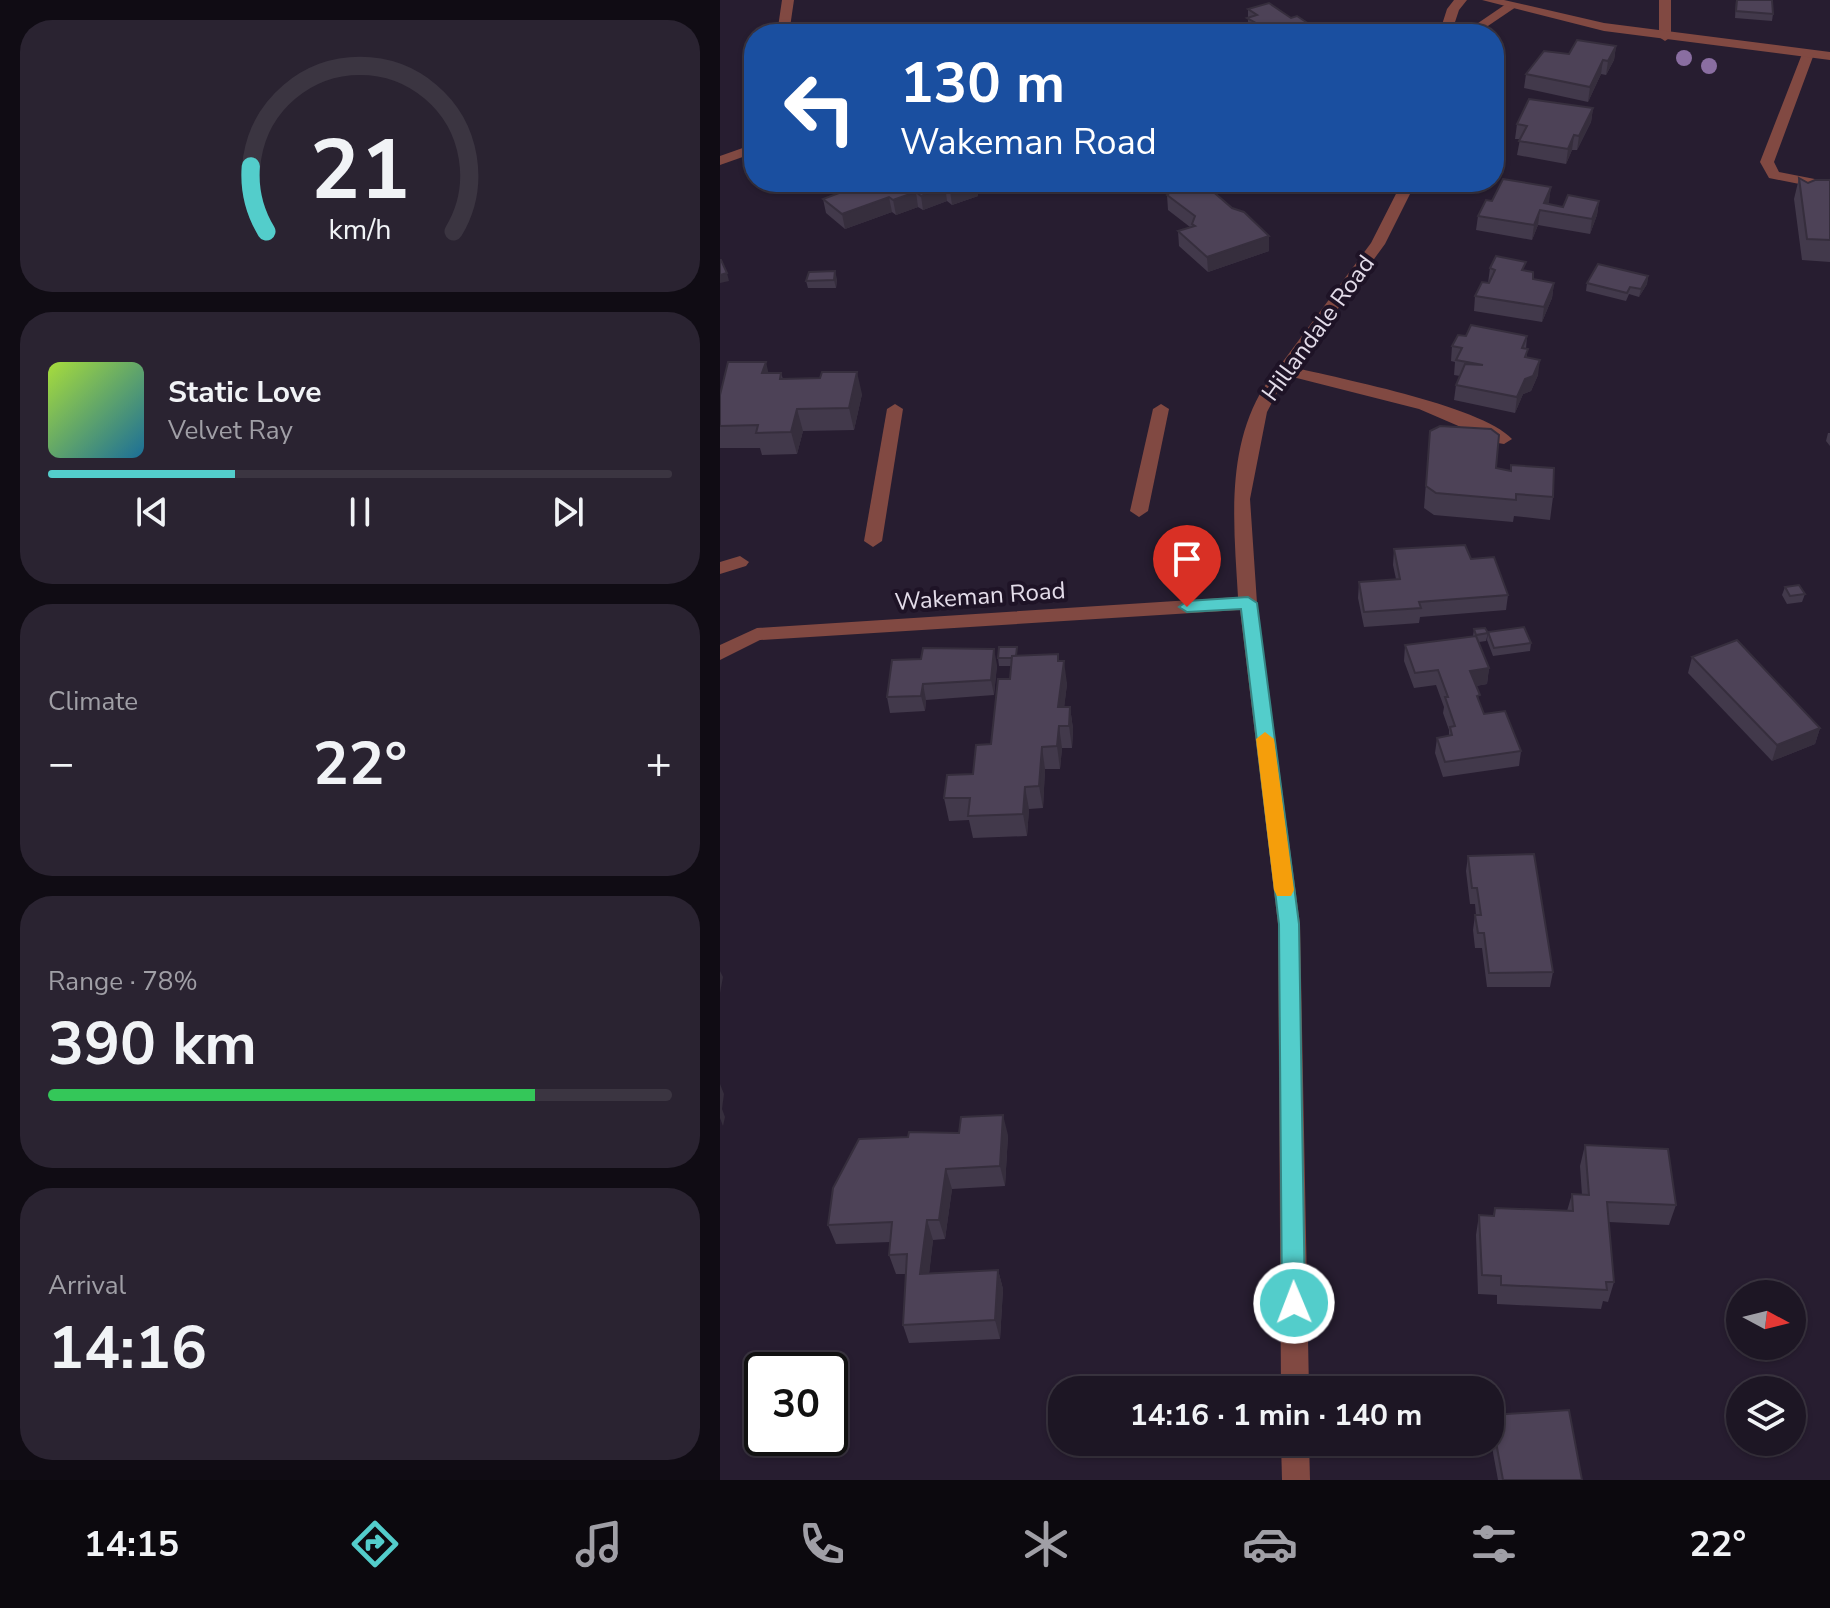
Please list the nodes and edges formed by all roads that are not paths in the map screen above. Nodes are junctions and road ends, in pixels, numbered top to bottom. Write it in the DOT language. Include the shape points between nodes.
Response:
graph roads {
  1 [pos="788,0"];
  2 [pos="1461,0"];
  3 [pos="1488,0"];
  4 [pos="1665,0"];
  5 [pos="1510,7"];
  6 [pos="784,24"];
  7 [pos="1448,24"];
  8 [pos="1484,24"];
  9 [pos="1665,37"];
  10 [pos="1808,54"];
  11 [pos="1830,56"];
  12 [pos="744,152"];
  13 [pos="720,161"];
  14 [pos="1830,186"];
  15 [pos="1404,192"];
  16 [pos="1283,370"];
  17 [pos="895,409"];
  18 [pos="1161,409"];
  19 [pos="1504,439"];
  20 [pos="1139,511"];
  21 [pos="873,541"];
  22 [pos="740,562"];
  23 [pos="720,568"];
  24 [pos="1248,603"];
  25 [pos="720,653"];
  26 [pos="1295,1376"];
  27 [pos="1295,1456"];
  28 [pos="1296,1480"];
  1 -- 6 [label="street"];
  2 -- 7 [label="street"];
  3 -- 5 [label="street"];
  4 -- 9 [label="street"];
  5 -- 8 [label="street"];
  5 -- 9 [label="street"];
  9 -- 10 [label="street"];
  10 -- 11 [label="street"];
  10 -- 14 [label="street" via="1767,162 1774,175"];
  12 -- 13 [label="street"];
  15 -- 16 [label="street, Hillandale Road" via="1378,244"];
  16 -- 19 [label="street" via="1408,402"];
  16 -- 24 [label="street, Hillandale Road" via="1259,412 1245,469 1241,499"];
  17 -- 21 [label="street"];
  18 -- 20 [label="street"];
  22 -- 23 [label="street"];
  24 -- 25 [label="street, Wakeman Road" via="757,634"];
  24 -- 26 [label="street, Hillandale Road" via="1289,924"];
  27 -- 28 [label="street"];
}
